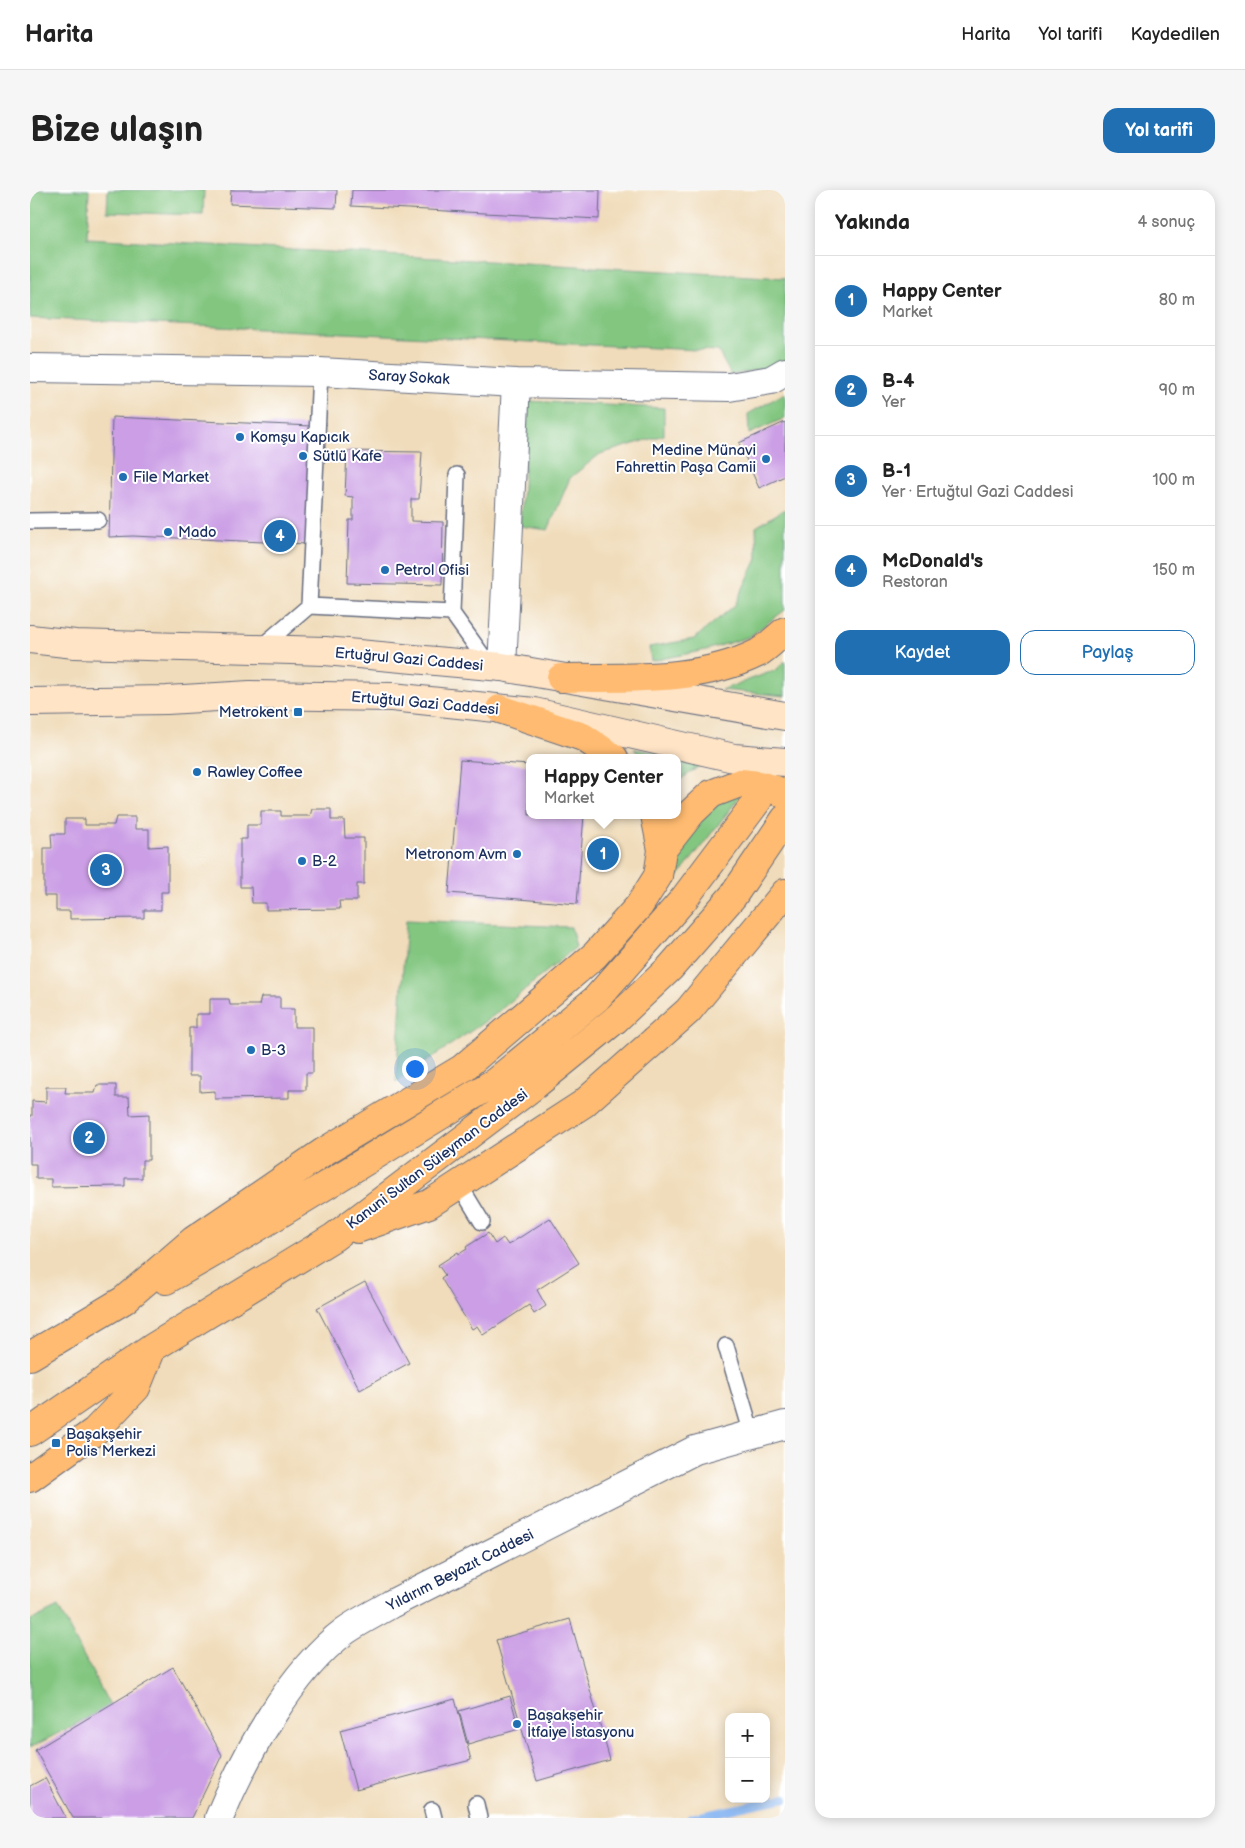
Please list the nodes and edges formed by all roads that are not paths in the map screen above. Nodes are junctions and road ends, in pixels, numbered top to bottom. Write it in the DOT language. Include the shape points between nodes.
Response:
graph roads {
  1 [pos="30,368"];
  2 [pos="320,372"];
  3 [pos="785,372"];
  4 [pos="516,383"];
  5 [pos="457,475"];
  6 [pos="98,520"];
  7 [pos="30,521"];
  8 [pos="308,606"];
  9 [pos="452,613"];
  10 [pos="785,631"];
  11 [pos="30,639"];
  12 [pos="259,650"];
  13 [pos="496,667"];
  14 [pos="561,678"];
  15 [pos="30,702"];
  16 [pos="500,709"];
  17 [pos="785,716"];
  18 [pos="608,754"];
  19 [pos="785,762"];
  20 [pos="785,795"];
  21 [pos="758,800"];
  22 [pos="656,819"];
  23 [pos="785,819"];
  24 [pos="662,850"];
  25 [pos="785,893"];
  26 [pos="460,1184"];
  27 [pos="482,1222"];
  28 [pos="334,1237"];
  29 [pos="124,1300"];
  30 [pos="726,1346"];
  31 [pos="152,1348"];
  32 [pos="30,1356"];
  33 [pos="785,1425"];
  34 [pos="30,1432"];
  35 [pos="752,1434"];
  36 [pos="30,1478"];
  37 [pos="219,1818"];
  1 -- 2 [label="street, Saray Sokak"];
  2 -- 4 [label="street, Saray Sokak"];
  2 -- 8 [label="lane"];
  3 -- 4 [label="street, Saray Sokak" via="771,380 729,387"];
  4 -- 13 [label="street"];
  5 -- 9 [label="lane"];
  6 -- 7 [label="lane"];
  8 -- 9 [label="lane"];
  8 -- 12 [label="lane"];
  9 -- 13 [label="lane"];
  10 -- 14 [label="main road" via="759,652 719,668 675,675"];
  11 -- 12 [label="main road, Ertuğrul Gazi Caddesi" via="75,644"];
  12 -- 13 [label="main road, Ertuğrul Gazi Caddesi" via="325,651"];
  13 -- 14 [label="main road, Ertuğrul Gazi Caddesi"];
  14 -- 17 [label="main road, Ertuğrul Gazi Caddesi"];
  15 -- 16 [label="main road, Ertuğtul Gazi Caddesi" via="260,695 392,697"];
  16 -- 18 [label="main road" via="583,737"];
  16 -- 19 [label="main road, Ertuğtul Gazi Caddesi" via="534,712 734,758"];
  20 -- 24 [label="main road" via="759,784 740,783 711,794"];
  21 -- 29 [label="main road, Kanuni Sultan Süleyman Caddesi" via="684,900 596,999 495,1082 248,1233"];
  22 -- 24 [label="main road"];
  23 -- 28 [label="main road, Kanuni Sultan Süleyman Caddesi" via="733,896 670,968 615,1020 535,1085"];
  24 -- 29 [label="main road" via="658,876 646,895 595,956 463,1068 325,1151 194,1240"];
  25 -- 26 [label="main road" via="688,1011 583,1104"];
  26 -- 27 [label="lane"];
  26 -- 28 [label="main road" via="429,1204"];
  28 -- 31 [label="main road, Kanuni Sultan Süleyman Caddesi"];
  29 -- 32 [label="main road"];
  30 -- 35 [label="lane"];
  31 -- 34 [label="main road, Kanuni Sultan Süleyman Caddesi"];
  31 -- 36 [label="main road" via="136,1388 95,1431"];
  33 -- 35 [label="street, Yıldırım Beyazıt Caddesi"];
  35 -- 37 [label="street, Yıldırım Beyazıt Caddesi" via="695,1450 391,1604 345,1631 328,1645 273,1712"];
}
